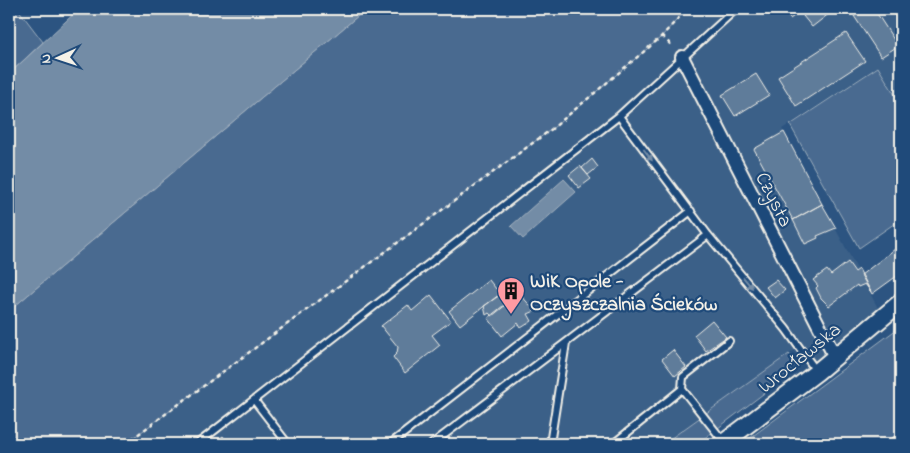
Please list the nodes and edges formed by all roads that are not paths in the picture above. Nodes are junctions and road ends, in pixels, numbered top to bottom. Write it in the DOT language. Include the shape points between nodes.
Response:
graph roads {
  1 [pos="736,9"];
  2 [pos="682,57"];
  3 [pos="619,116"];
  4 [pos="690,211"];
  5 [pos="708,234"];
  6 [pos="901,302"];
  7 [pos="729,341"];
  8 [pos="566,343"];
  9 [pos="835,357"];
  10 [pos="817,372"];
  11 [pos="682,389"];
  12 [pos="254,400"];
  13 [pos="723,443"];
  14 [pos="197,444"];
  15 [pos="288,444"];
  16 [pos="390,444"];
  17 [pos="432,444"];
  18 [pos="550,444"];
  19 [pos="612,444"];
  1 -- 2 [label="lane"];
  2 -- 3 [label="lane"];
  2 -- 9 [label="street, Czysta"];
  3 -- 4 [label="lane, one-way"];
  3 -- 12 [label="lane"];
  4 -- 5 [label="lane"];
  4 -- 16 [label="lane"];
  5 -- 8 [label="lane"];
  5 -- 10 [label="lane, one-way"];
  6 -- 9 [label="main road, Wrocławska"];
  7 -- 11 [label="lane" via="683,377"];
  8 -- 17 [label="lane"];
  8 -- 18 [label="lane"];
  9 -- 10 [label="main road, Wrocławska"];
  10 -- 13 [label="main road, Wrocławska"];
  11 -- 13 [label="lane"];
  11 -- 19 [label="lane"];
  12 -- 14 [label="lane"];
  12 -- 15 [label="lane"];
}
